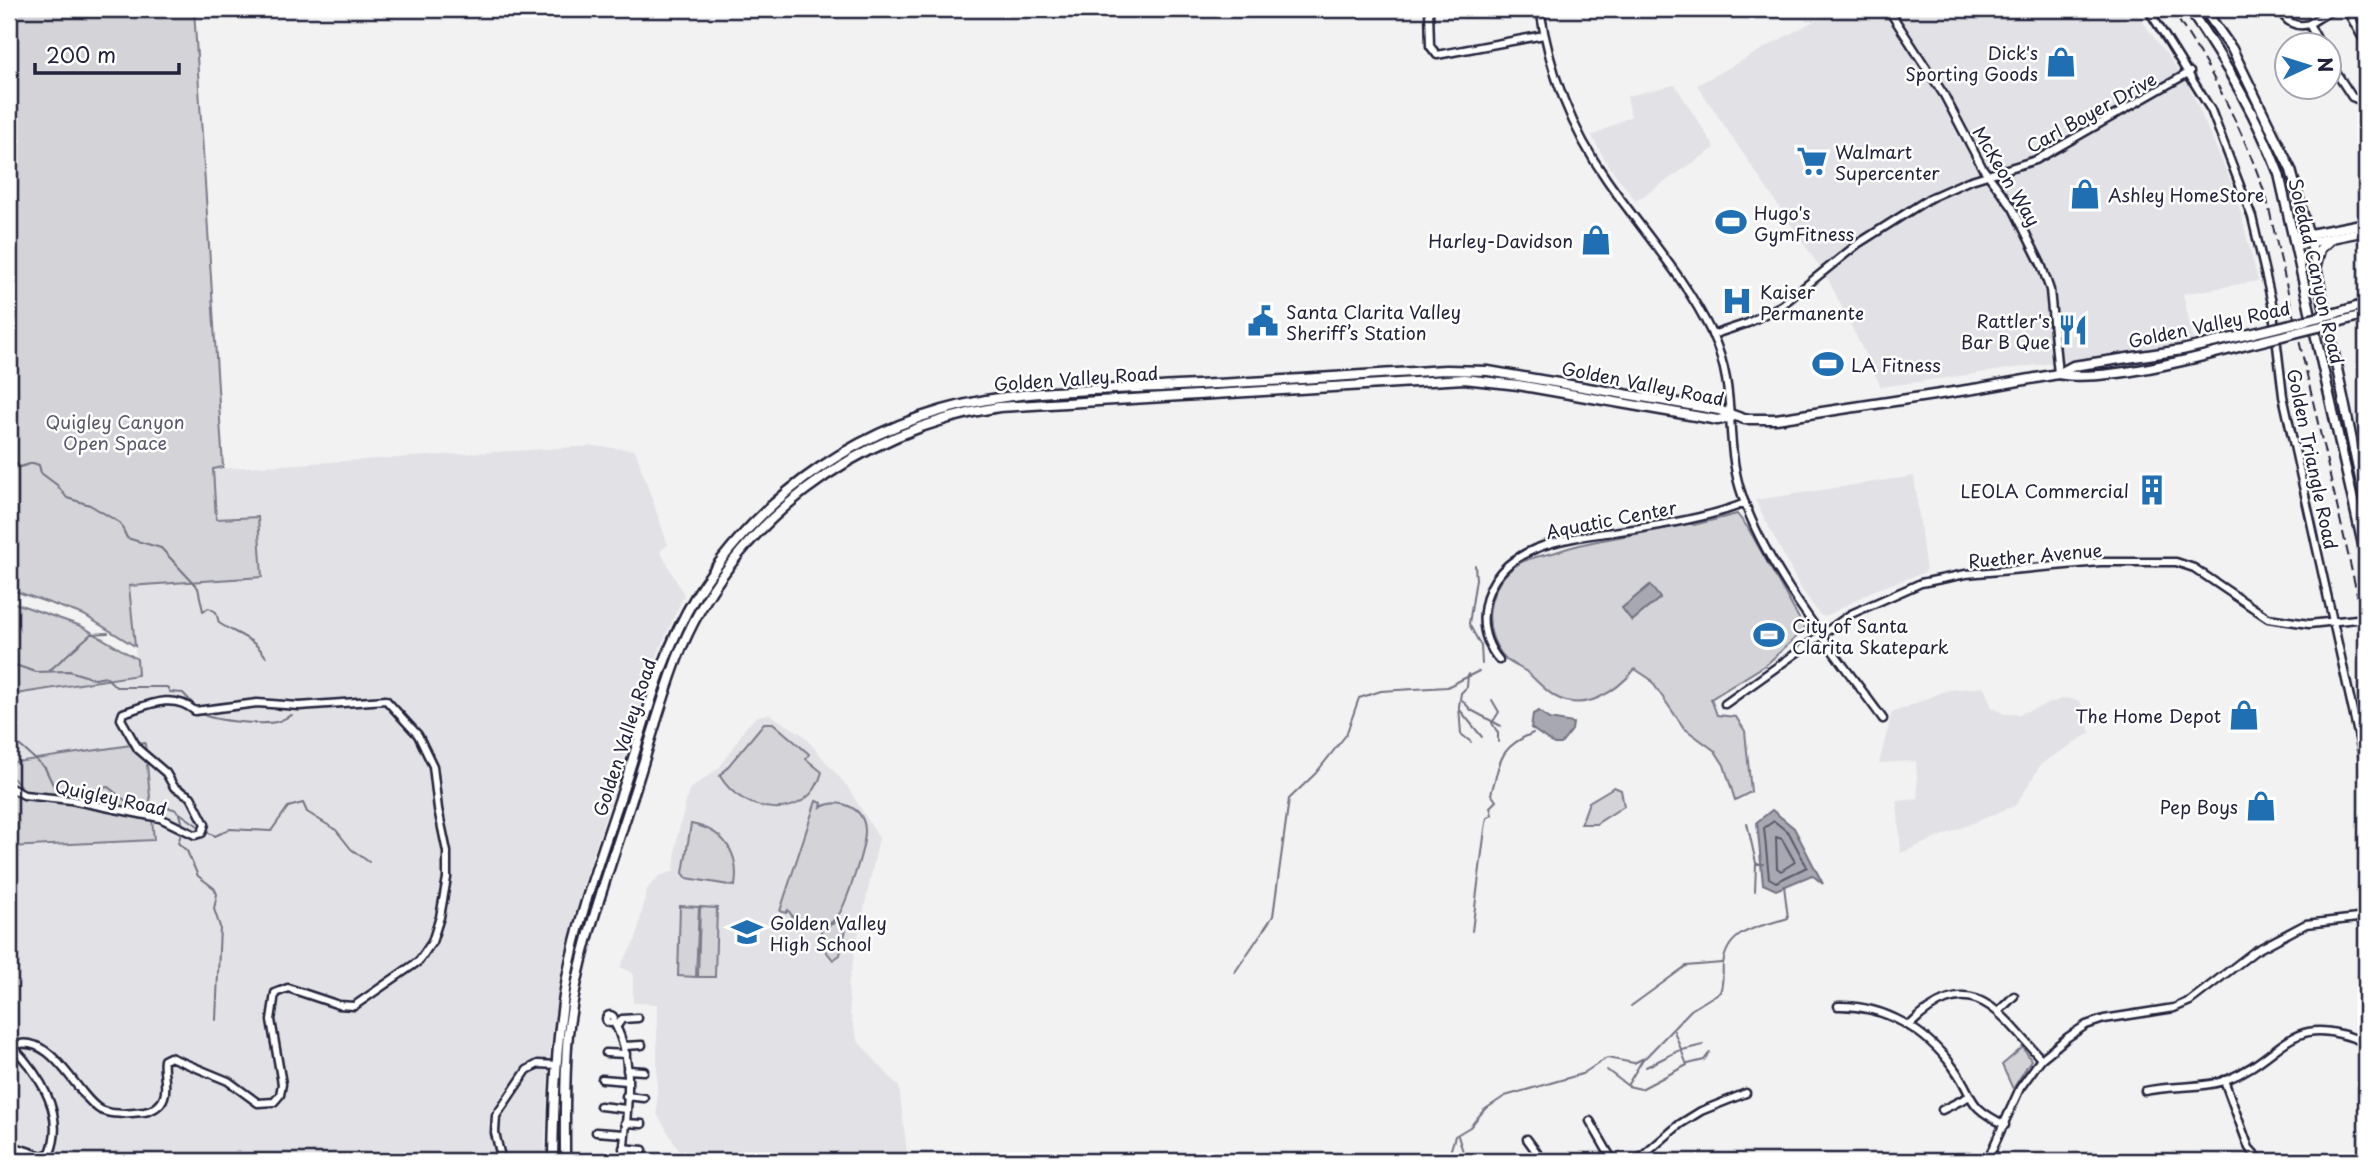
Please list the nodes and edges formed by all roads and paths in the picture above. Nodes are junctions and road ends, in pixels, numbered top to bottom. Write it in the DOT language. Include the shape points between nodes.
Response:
graph roads {
  1 [pos="1429,9"];
  2 [pos="1540,9"];
  3 [pos="1888,9"];
  4 [pos="2148,9"];
  5 [pos="2189,9"];
  6 [pos="2204,9"];
  7 [pos="2280,9"];
  8 [pos="2333,9"];
  9 [pos="2346,9"];
  10 [pos="2200,24"];
  11 [pos="2309,24"];
  12 [pos="2313,32"];
  13 [pos="1544,35"];
  14 [pos="2366,44"];
  15 [pos="2229,46"];
  16 [pos="2190,72"];
  17 [pos="2344,84"];
  18 [pos="2366,103"];
  19 [pos="2257,119"];
  20 [pos="1987,175"];
  21 [pos="2366,223"];
  22 [pos="2366,231"];
  23 [pos="2333,238"];
  24 [pos="2309,239"];
  25 [pos="2296,241"];
  26 [pos="2317,272"];
  27 [pos="2366,304"];
  28 [pos="2366,314"];
  29 [pos="1712,335"];
  30 [pos="2252,339"];
  31 [pos="2058,374"];
  32 [pos="1732,417"];
  33 [pos="2364,486"];
  34 [pos="2350,487"];
  35 [pos="1745,503"];
  36 [pos="2366,508"];
  37 [pos="2366,558"];
  38 [pos="2366,618"];
  39 [pos="2333,622"];
  40 [pos="1821,632"];
  41 [pos="1499,660"];
  42 [pos="1725,704"];
  43 [pos="1883,719"];
  44 [pos="2366,770"];
  45 [pos="9,787"];
  46 [pos="2366,917"];
  47 [pos="2014,996"];
  48 [pos="1838,1006"];
  49 [pos="1999,1011"];
  50 [pos="638,1018"];
  51 [pos="1909,1026"];
  52 [pos="2366,1043"];
  53 [pos="642,1045"];
  54 [pos="624,1046"];
  55 [pos="606,1054"];
  56 [pos="626,1054"];
  57 [pos="2041,1059"];
  58 [pos="556,1065"];
  59 [pos="627,1070"];
  60 [pos="644,1071"];
  61 [pos="602,1079"];
  62 [pos="2224,1080"];
  63 [pos="627,1081"];
  64 [pos="2145,1091"];
  65 [pos="1746,1093"];
  66 [pos="626,1096"];
  67 [pos="1968,1097"];
  68 [pos="644,1098"];
  69 [pos="600,1106"];
  70 [pos="626,1108"];
  71 [pos="1942,1110"];
  72 [pos="1590,1121"];
  73 [pos="625,1123"];
  74 [pos="642,1124"];
  75 [pos="2006,1125"];
  76 [pos="596,1132"];
  77 [pos="624,1134"];
  78 [pos="1527,1139"];
  79 [pos="9,1145"];
  80 [pos="623,1148"];
  81 [pos="643,1150"];
  82 [pos="1989,1158"];
  83 [pos="596,1159"];
  84 [pos="623,1160"];
  85 [pos="502,1161"];
  86 [pos="553,1161"];
  87 [pos="565,1161"];
  88 [pos="1543,1161"];
  89 [pos="1613,1161"];
  90 [pos="1637,1161"];
  91 [pos="2005,1161"];
  92 [pos="2261,1161"];
  1 -- 13 [label="street" via="1430,46 1437,55"];
  2 -- 13 [label="street"];
  3 -- 20 [label="street, McKeon Way" via="1944,95"];
  4 -- 16 [label="street, Golden Triangle Road"];
  5 -- 10 [label="main road, Soledad Canyon Road"];
  6 -- 15 [label="main road, Soledad Canyon Road"];
  7 -- 11 [label="street" via="2288,22"];
  8 -- 11 [label="street"];
  9 -- 14 [label="street"];
  10 -- 15 [label="main road"];
  10 -- 19 [label="main road, Soledad Canyon Road"];
  11 -- 12 [label="street"];
  13 -- 29 [label="street" via="1561,92 1585,146 1681,279"];
  15 -- 19 [label="main road"];
  15 -- 24 [label="main road, Soledad Canyon Road" via="2291,170"];
  16 -- 20 [label="street, Carl Boyer Drive" via="2068,144 2036,160"];
  16 -- 39 [label="street, Golden Triangle Road" via="2230,152 2255,228 2272,303 2283,396"];
  17 -- 18 [label="street" via="2353,97"];
  19 -- 25 [label="main road, Soledad Canyon Road"];
  20 -- 29 [label="street, Carl Boyer Drive" via="1944,191 1870,235 1782,306"];
  20 -- 31 [label="street, McKeon Way" via="2012,208 2041,264 2051,297"];
  21 -- 24 [label="main road"];
  22 -- 23 [label="main road"];
  23 -- 24 [label="main road"];
  23 -- 26 [label="main road" via="2320,249"];
  24 -- 25 [label="main road"];
  24 -- 26 [label="main road, Soledad Canyon Road"];
  25 -- 34 [label="main road, Soledad Canyon Road"];
  26 -- 33 [label="main road, Soledad Canyon Road"];
  27 -- 30 [label="main road, Golden Valley Road, bridge"];
  28 -- 30 [label="main road, Golden Valley Road, bridge"];
  29 -- 32 [label="street" via="1728,377"];
  30 -- 31 [label="main road, Golden Valley Road" via="2073,366"];
  31 -- 32 [label="main road, Golden Valley Road" via="1811,415"];
  32 -- 35 [label="street" via="1737,474"];
  32 -- 58 [label="main road, Golden Valley Road" via="1720,410 1551,380 1446,370 1016,396 931,414 863,440 789,490 753,524 721,559 688,611 660,676 583,915 567,976"];
  32 -- 87 [label="main road, Golden Valley Road" via="1718,420 1518,385 1442,379 999,407 910,430 835,468 798,495 751,540 705,603 678,657 586,945 568,1034"];
  33 -- 34 [label="street"];
  33 -- 36 [label="main road, Soledad Canyon Road"];
  34 -- 37 [label="main road, Soledad Canyon Road"];
  35 -- 40 [label="street" via="1794,594"];
  35 -- 41 [label="street, Aquatic Center" via="1656,525 1570,539 1515,559 1493,583 1485,606 1486,637"];
  38 -- 39 [label="street, Ruether Avenue"];
  39 -- 40 [label="street, Ruether Avenue" via="2267,618 2194,568 2148,561 1943,578 1887,596"];
  39 -- 44 [label="street, Golden Triangle Road"];
  40 -- 42 [label="street, Ruether Avenue"];
  40 -- 43 [label="street"];
  45 -- 79 [label="street, Quigley Road" via="24,795 160,818 195,835 202,833 205,824 191,797 174,787 166,773 138,750 121,719 123,713 167,699 195,711 257,703 299,706 386,700 418,735 433,766 447,852 440,917 432,942 419,961 354,1006 288,988 275,993 271,1020 282,1084 274,1102 258,1103 228,1081 170,1057 164,1060 164,1097 157,1107 132,1113 104,1112 66,1068 24,1041 12,1046 49,1098 55,1130 50,1153 42,1156"];
  46 -- 57 [label="street" via="2306,924 2256,951 2190,1001 2086,1025"];
  47 -- 49 [label="street"];
  48 -- 51 [label="street" via="1878,1009"];
  49 -- 51 [label="street" via="1975,998 1938,1001"];
  49 -- 57 [label="street"];
  50 -- 54 [label="street" via="615,1023"];
  51 -- 67 [label="street" via="1953,1066"];
  52 -- 62 [label="street" via="2341,1032 2307,1032 2293,1036"];
  53 -- 54 [label="street"];
  54 -- 56 [label="street"];
  55 -- 56 [label="street"];
  56 -- 59 [label="street"];
  57 -- 75 [label="street" via="2020,1088"];
  58 -- 85 [label="street" via="538,1064 527,1070 496,1116"];
  58 -- 86 [label="main road, Golden Valley Road"];
  59 -- 60 [label="street"];
  59 -- 63 [label="street"];
  61 -- 63 [label="street"];
  62 -- 64 [label="street"];
  62 -- 92 [label="street" via="2249,1148"];
  63 -- 66 [label="street"];
  65 -- 90 [label="street" via="1680,1124"];
  66 -- 68 [label="street"];
  66 -- 70 [label="street"];
  67 -- 71 [label="street"];
  67 -- 75 [label="street" via="1983,1114"];
  69 -- 70 [label="street"];
  70 -- 73 [label="street"];
  72 -- 89 [label="street"];
  73 -- 74 [label="street"];
  73 -- 77 [label="street"];
  75 -- 82 [label="street"];
  76 -- 77 [label="street"];
  77 -- 80 [label="street"];
  78 -- 88 [label="street"];
  80 -- 81 [label="street"];
  80 -- 84 [label="street"];
  82 -- 91 [label="street"];
  83 -- 84 [label="street"];
}
